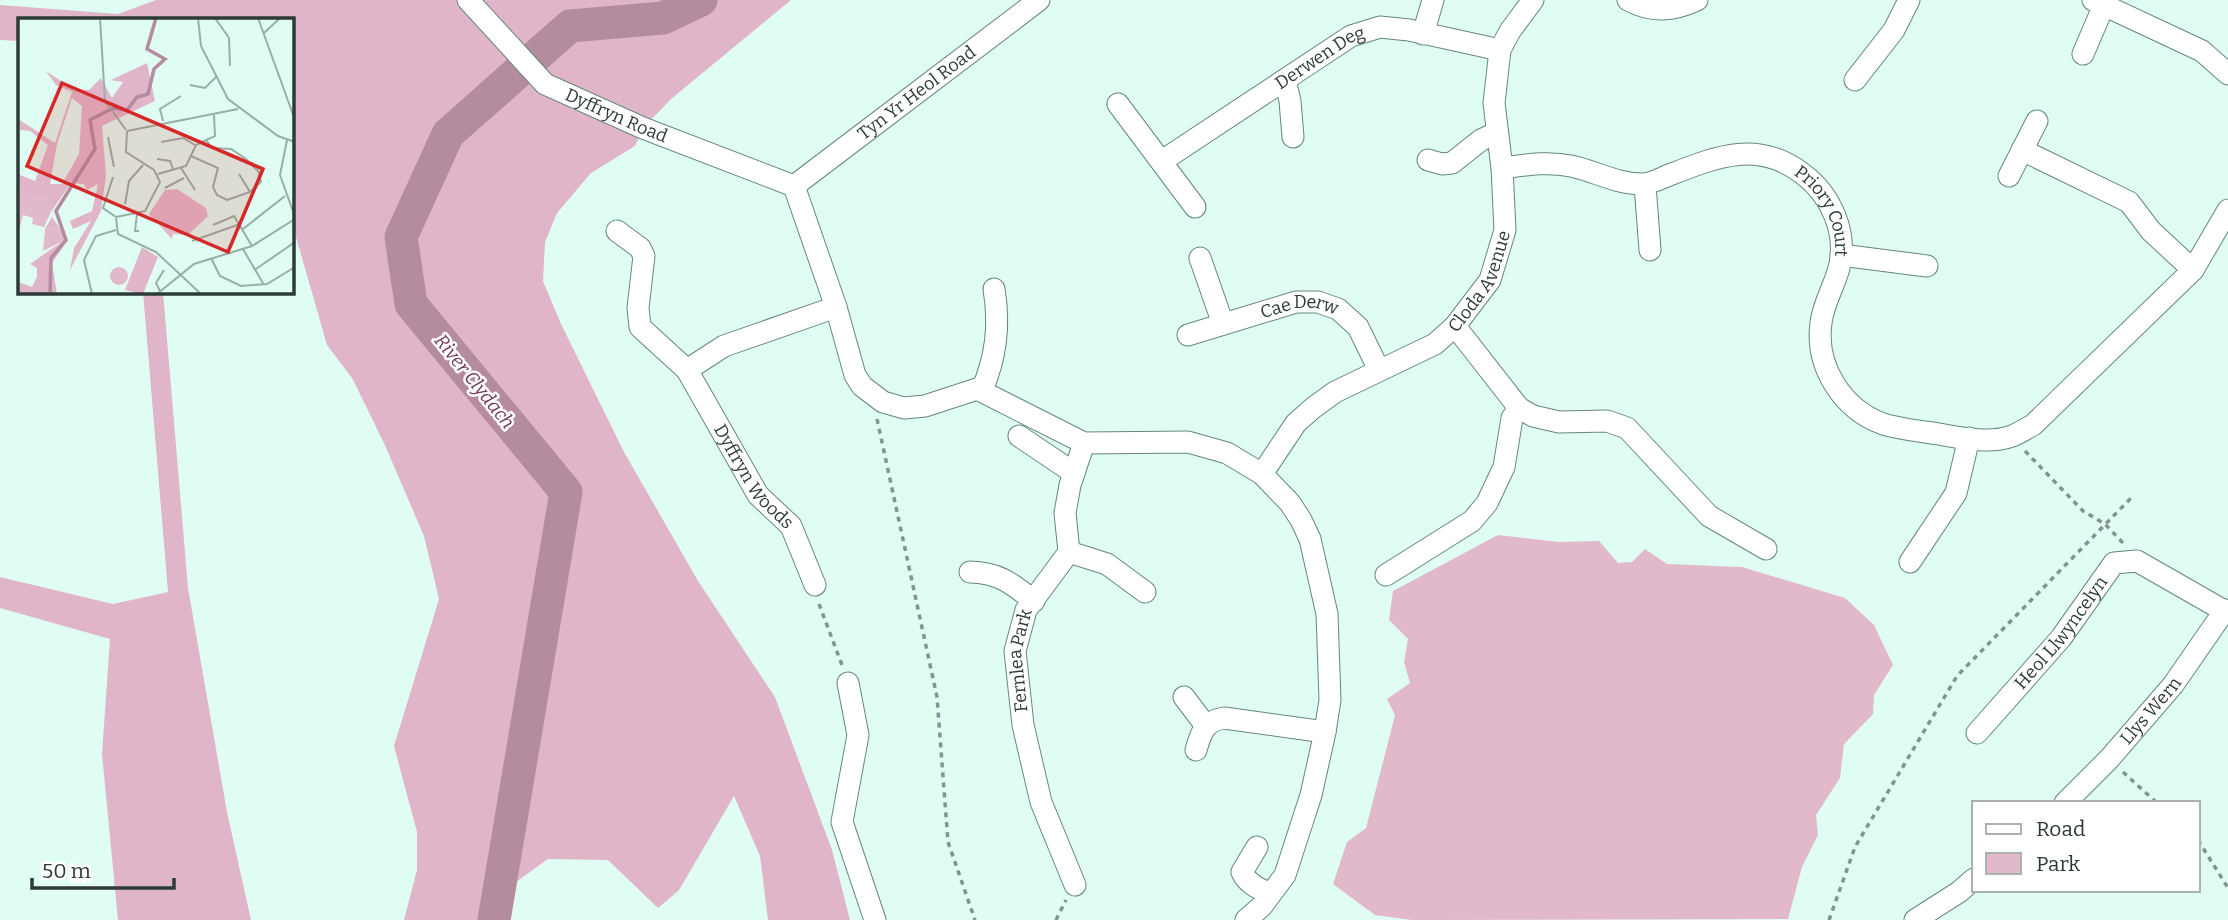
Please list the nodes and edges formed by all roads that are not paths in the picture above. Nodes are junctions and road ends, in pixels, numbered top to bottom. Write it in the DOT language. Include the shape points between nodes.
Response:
graph roads {
  1 [pos="468,0"];
  2 [pos="1039,0"];
  3 [pos="1433,0"];
  4 [pos="1533,0"];
  5 [pos="1628,0"];
  6 [pos="1697,0"];
  7 [pos="1909,0"];
  8 [pos="2099,2"];
  9 [pos="1423,34"];
  10 [pos="1500,50"];
  11 [pos="2083,54"];
  12 [pos="2228,74"];
  13 [pos="1285,80"];
  14 [pos="1855,80"];
  15 [pos="1118,104"];
  16 [pos="2037,121"];
  17 [pos="1496,134"];
  18 [pos="1293,137"];
  19 [pos="2022,150"];
  20 [pos="1428,160"];
  21 [pos="1162,161"];
  22 [pos="1502,167"];
  23 [pos="2008,176"];
  24 [pos="1645,184"];
  25 [pos="794,187"];
  26 [pos="1195,207"];
  27 [pos="2228,210"];
  28 [pos="617,231"];
  29 [pos="1650,250"];
  30 [pos="1842,255"];
  31 [pos="1200,258"];
  32 [pos="1927,266"];
  33 [pos="2193,270"];
  34 [pos="994,289"];
  35 [pos="836,307"];
  36 [pos="1223,324"];
  37 [pos="1455,326"];
  38 [pos="1188,335"];
  39 [pos="687,370"];
  40 [pos="1380,370"];
  41 [pos="982,390"];
  42 [pos="1519,408"];
  43 [pos="1019,436"];
  44 [pos="1969,438"];
  45 [pos="1084,443"];
  46 [pos="1074,473"];
  47 [pos="1262,474"];
  48 [pos="1766,549"];
  49 [pos="1069,552"];
  50 [pos="1910,562"];
  51 [pos="971,572"];
  52 [pos="1387,575"];
  53 [pos="815,585"];
  54 [pos="1145,592"];
  55 [pos="1034,600"];
  56 [pos="2226,611"];
  57 [pos="848,683"];
  58 [pos="1184,697"];
  59 [pos="1206,726"];
  60 [pos="1325,732"];
  61 [pos="1977,733"];
  62 [pos="1196,750"];
  63 [pos="2067,801"];
  64 [pos="1257,847"];
  65 [pos="1972,881"];
  66 [pos="1075,885"];
  67 [pos="1270,894"];
  68 [pos="875,920"];
  69 [pos="1246,920"];
  70 [pos="1915,920"];
  1 -- 25 [label="street, Dyffryn Road" via="545,84"];
  2 -- 25 [label="street, Tyn Yr Heol Road"];
  3 -- 9 [label="street"];
  4 -- 10 [label="street, Cloda Avenue"];
  5 -- 6 [label="street" via="1658,10"];
  7 -- 14 [label="street" via="1894,30"];
  8 -- 11 [label="street"];
  8 -- 12 [label="street" via="2202,51"];
  9 -- 10 [label="street, Derwen Deg"];
  9 -- 13 [label="street, Derwen Deg" via="1380,27 1351,36"];
  10 -- 17 [label="street, Cloda Avenue" via="1493,103"];
  13 -- 18 [label="street"];
  13 -- 21 [label="street, Derwen Deg"];
  15 -- 21 [label="street"];
  16 -- 19 [label="street"];
  17 -- 20 [label="street" via="1452,163"];
  17 -- 22 [label="street, Cloda Avenue"];
  19 -- 23 [label="street"];
  19 -- 33 [label="street" via="2129,202 2151,231"];
  21 -- 26 [label="street"];
  22 -- 24 [label="street, Priory Court" via="1544,162"];
  22 -- 37 [label="street, Cloda Avenue" via="1505,230 1490,279"];
  24 -- 29 [label="street"];
  24 -- 30 [label="street, Priory Court" via="1728,154 1775,159 1802,173 1824,196 1838,225"];
  25 -- 35 [label="street"];
  27 -- 33 [label="street"];
  28 -- 39 [label="street, Dyffryn Woods" via="644,256 640,327"];
  30 -- 32 [label="street"];
  30 -- 44 [label="street, Priory Court" via="1821,325 1823,357 1835,387 1857,410 1884,424"];
  31 -- 36 [label="street"];
  33 -- 44 [label="street, Priory Court" via="2033,425 2011,437"];
  34 -- 41 [label="street" via="998,337"];
  35 -- 39 [label="street" via="724,346"];
  35 -- 41 [label="street" via="855,376 883,402 914,408"];
  36 -- 38 [label="street, Cae Derw"];
  36 -- 40 [label="street, Cae Derw" via="1296,302 1328,305 1358,327"];
  37 -- 40 [label="street, Cloda Avenue" via="1435,344"];
  37 -- 42 [label="street"];
  39 -- 53 [label="street, Dyffryn Woods" via="758,495 791,526"];
  40 -- 47 [label="street, Cloda Avenue" via="1312,408"];
  41 -- 45 [label="street"];
  42 -- 48 [label="street" via="1559,422 1607,422 1627,428 1709,516"];
  42 -- 52 [label="street" via="1512,418 1504,467 1488,503 1472,521"];
  43 -- 46 [label="street"];
  44 -- 50 [label="street" via="1955,493"];
  45 -- 46 [label="street"];
  45 -- 47 [label="street" via="1188,442 1227,453"];
  46 -- 49 [label="street" via="1065,513"];
  47 -- 60 [label="street" via="1290,503 1310,539 1327,614 1330,700"];
  49 -- 54 [label="street" via="1107,565"];
  49 -- 55 [label="street, Fernlea Park"];
  51 -- 55 [label="street" via="991,572"];
  55 -- 66 [label="street, Fernlea Park" via="1026,611 1015,651 1023,725 1041,802"];
  56 -- 61 [label="street, Heol Llwyncelyn" via="2137,561 2114,563 2061,638"];
  56 -- 63 [label="street, Llys Wern" via="2173,685"];
  57 -- 68 [label="street" via="858,735 842,822"];
  58 -- 59 [label="street"];
  59 -- 60 [label="street" via="1224,718"];
  59 -- 62 [label="street"];
  60 -- 67 [label="street" via="1294,849 1285,875"];
  64 -- 67 [label="street" via="1243,876"];
  65 -- 70 [label="street"];
  67 -- 69 [label="street"];
}
